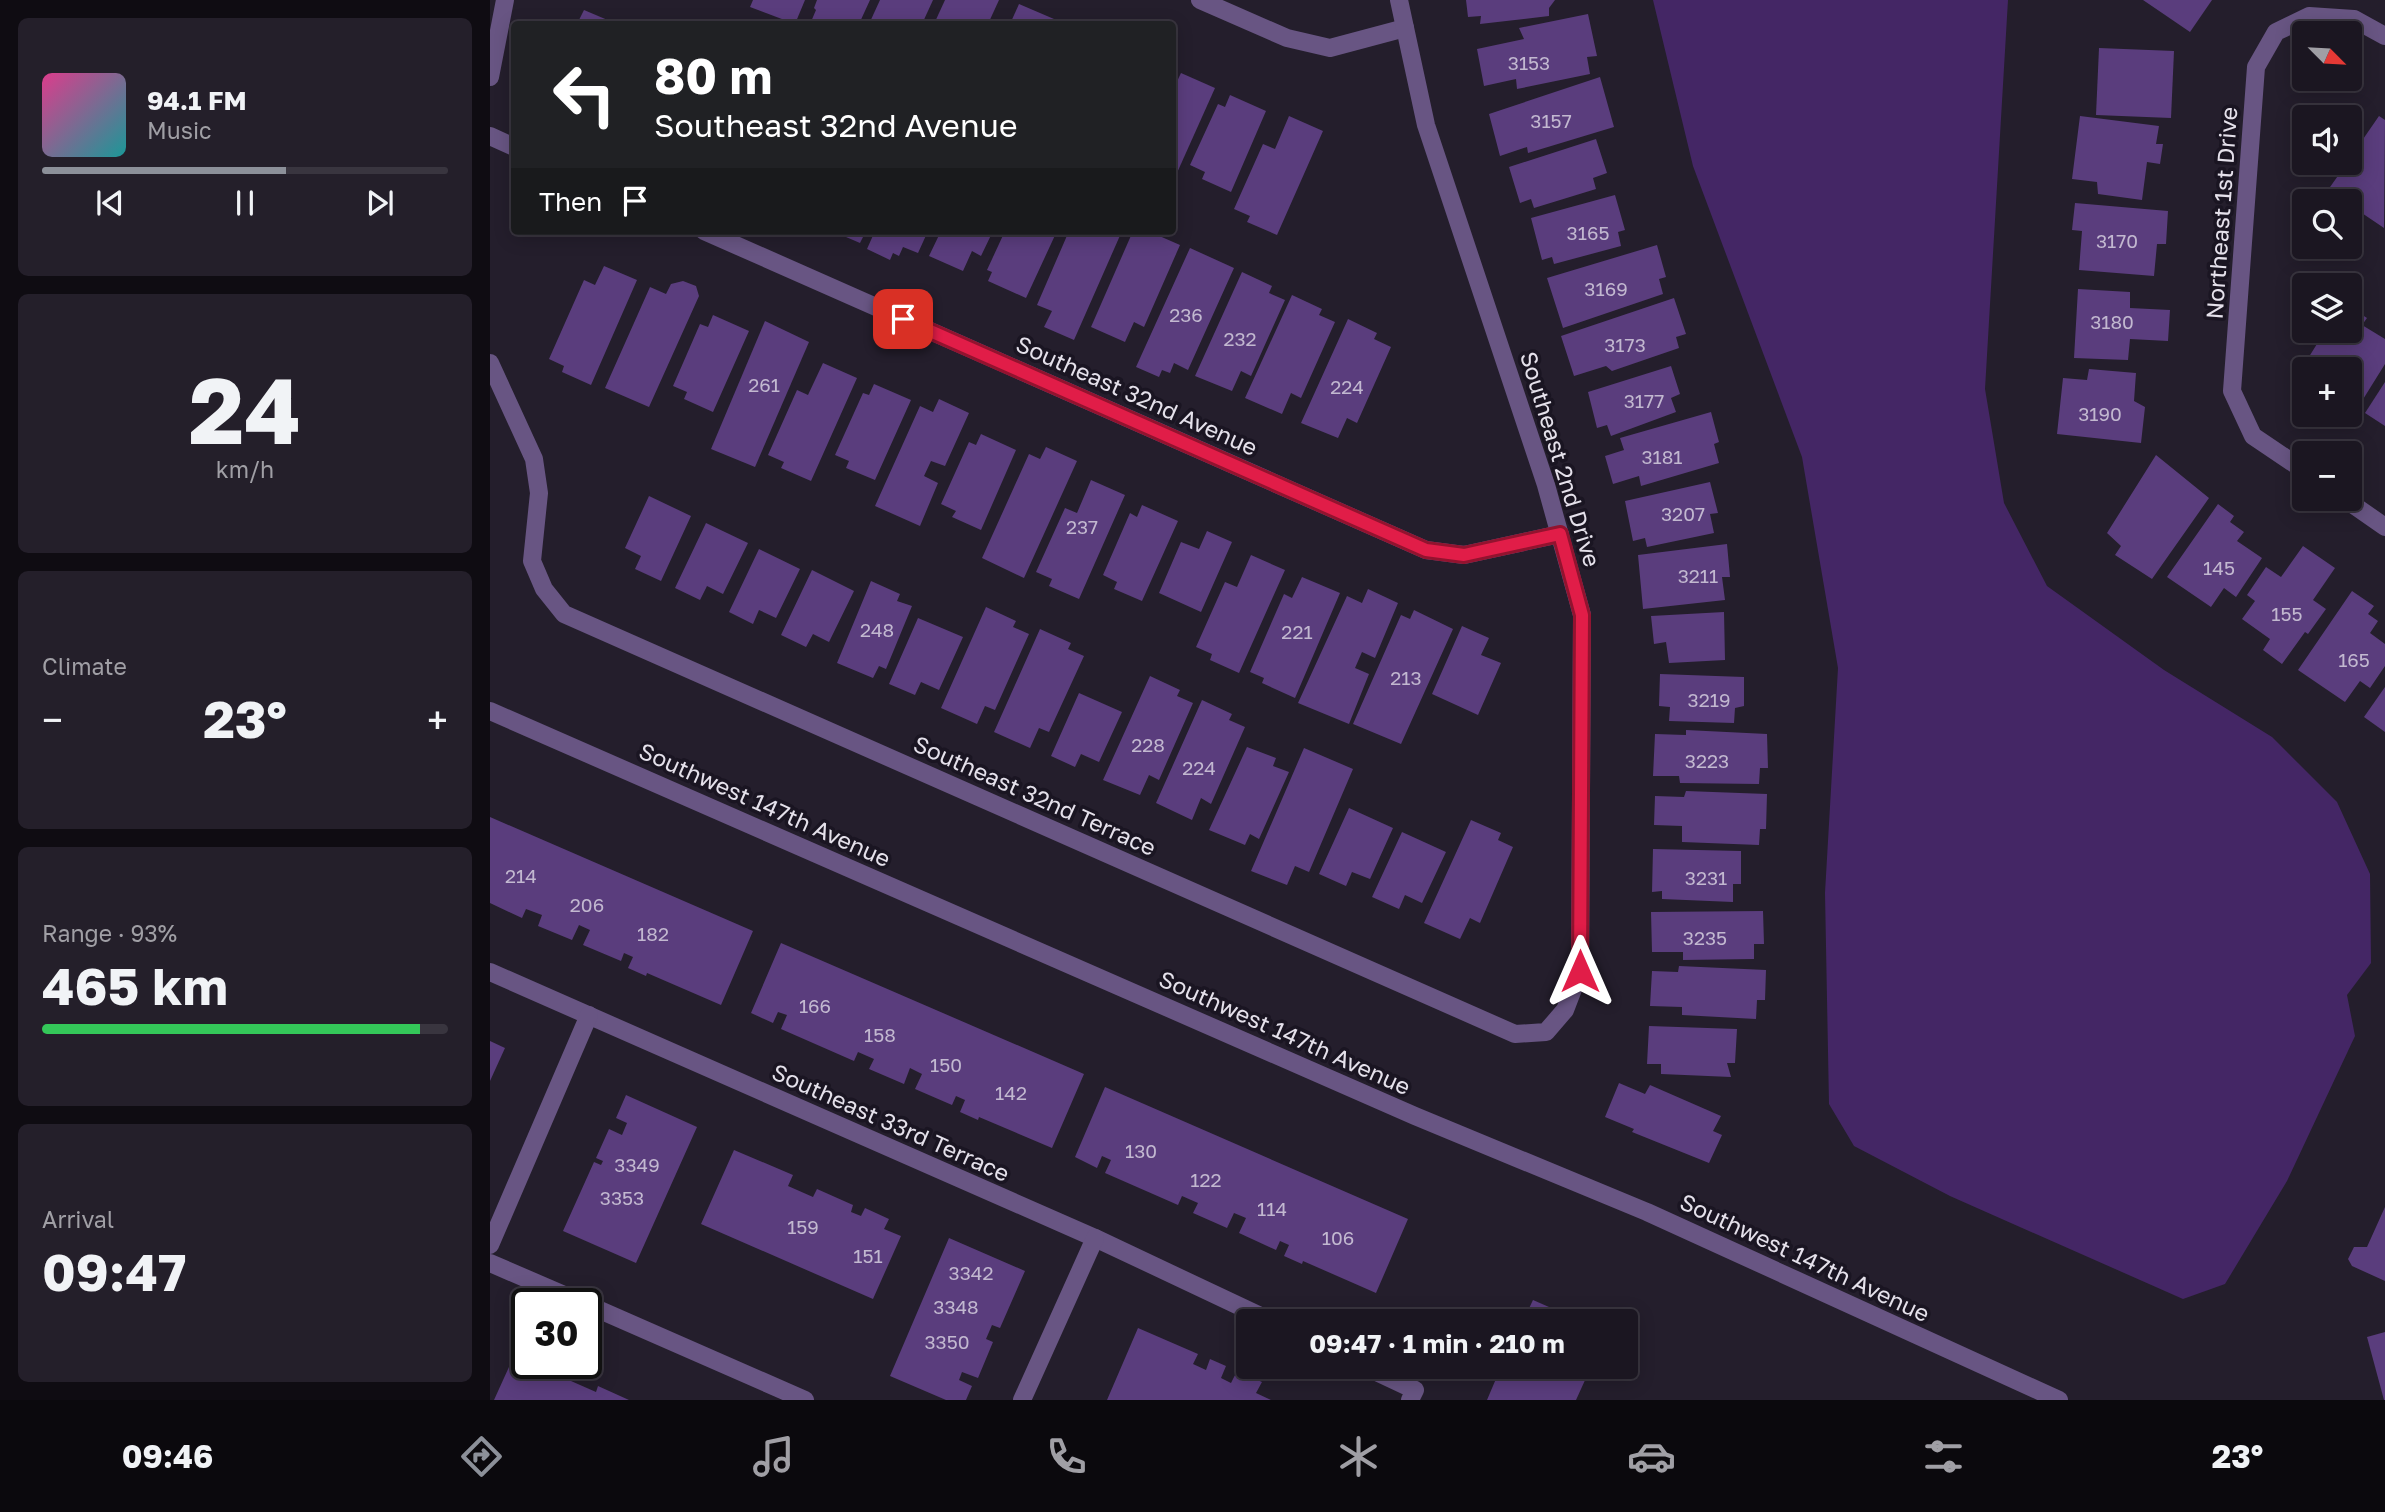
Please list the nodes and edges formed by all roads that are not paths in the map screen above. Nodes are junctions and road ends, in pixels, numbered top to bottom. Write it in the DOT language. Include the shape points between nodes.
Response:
graph roads {
  1 [pos="505,0"];
  2 [pos="1200,0"];
  3 [pos="1399,0"];
  4 [pos="1405,28"];
  5 [pos="2385,36"];
  6 [pos="490,77"];
  7 [pos="490,136"];
  8 [pos="511,146"];
  9 [pos="713,235"];
  10 [pos="490,363"];
  11 [pos="2292,462"];
  12 [pos="2362,511"];
  13 [pos="2385,527"];
  14 [pos="1560,534"];
  15 [pos="490,710"];
  16 [pos="490,972"];
  17 [pos="589,1015"];
  18 [pos="1515,1034"];
  19 [pos="1095,1238"];
  20 [pos="490,1245"];
  21 [pos="490,1262"];
  22 [pos="549,1288"];
  23 [pos="1245,1309"];
  24 [pos="602,1311"];
  25 [pos="1386,1379"];
  26 [pos="1412,1395"];
  27 [pos="806,1400"];
  28 [pos="1022,1400"];
  29 [pos="2059,1400"];
  1 -- 6 [label="street"];
  2 -- 4 [label="street" via="1287,38 1331,48"];
  3 -- 4 [label="street, Southeast 2nd Drive"];
  4 -- 14 [label="street, Southeast 2nd Drive" via="1426,125"];
  5 -- 11 [label="street, Northeast 1st Drive" via="2354,19 2309,16 2276,32 2256,67 2232,391 2253,436"];
  7 -- 8 [label="street"];
  9 -- 14 [label="street, Southeast 32nd Avenue" via="1426,550 1464,555"];
  10 -- 18 [label="street, Southeast 32nd Terrace" via="534,459 539,493 532,561 544,589 564,614"];
  12 -- 13 [label="street"];
  14 -- 18 [label="street, Southeast 2nd Drive" via="1582,615 1580,971 1565,1010 1546,1031"];
  15 -- 29 [label="street, Southwest 147th Avenue" via="1415,1116 1647,1212"];
  16 -- 17 [label="street, Southeast 33rd Terrace"];
  17 -- 19 [label="street, Southeast 33rd Terrace"];
  17 -- 20 [label="street"];
  19 -- 23 [label="street, Southeast 33rd Terrace"];
  19 -- 28 [label="street"];
  21 -- 22 [label="street"];
  24 -- 27 [label="street"];
  25 -- 26 [label="street"];
}
